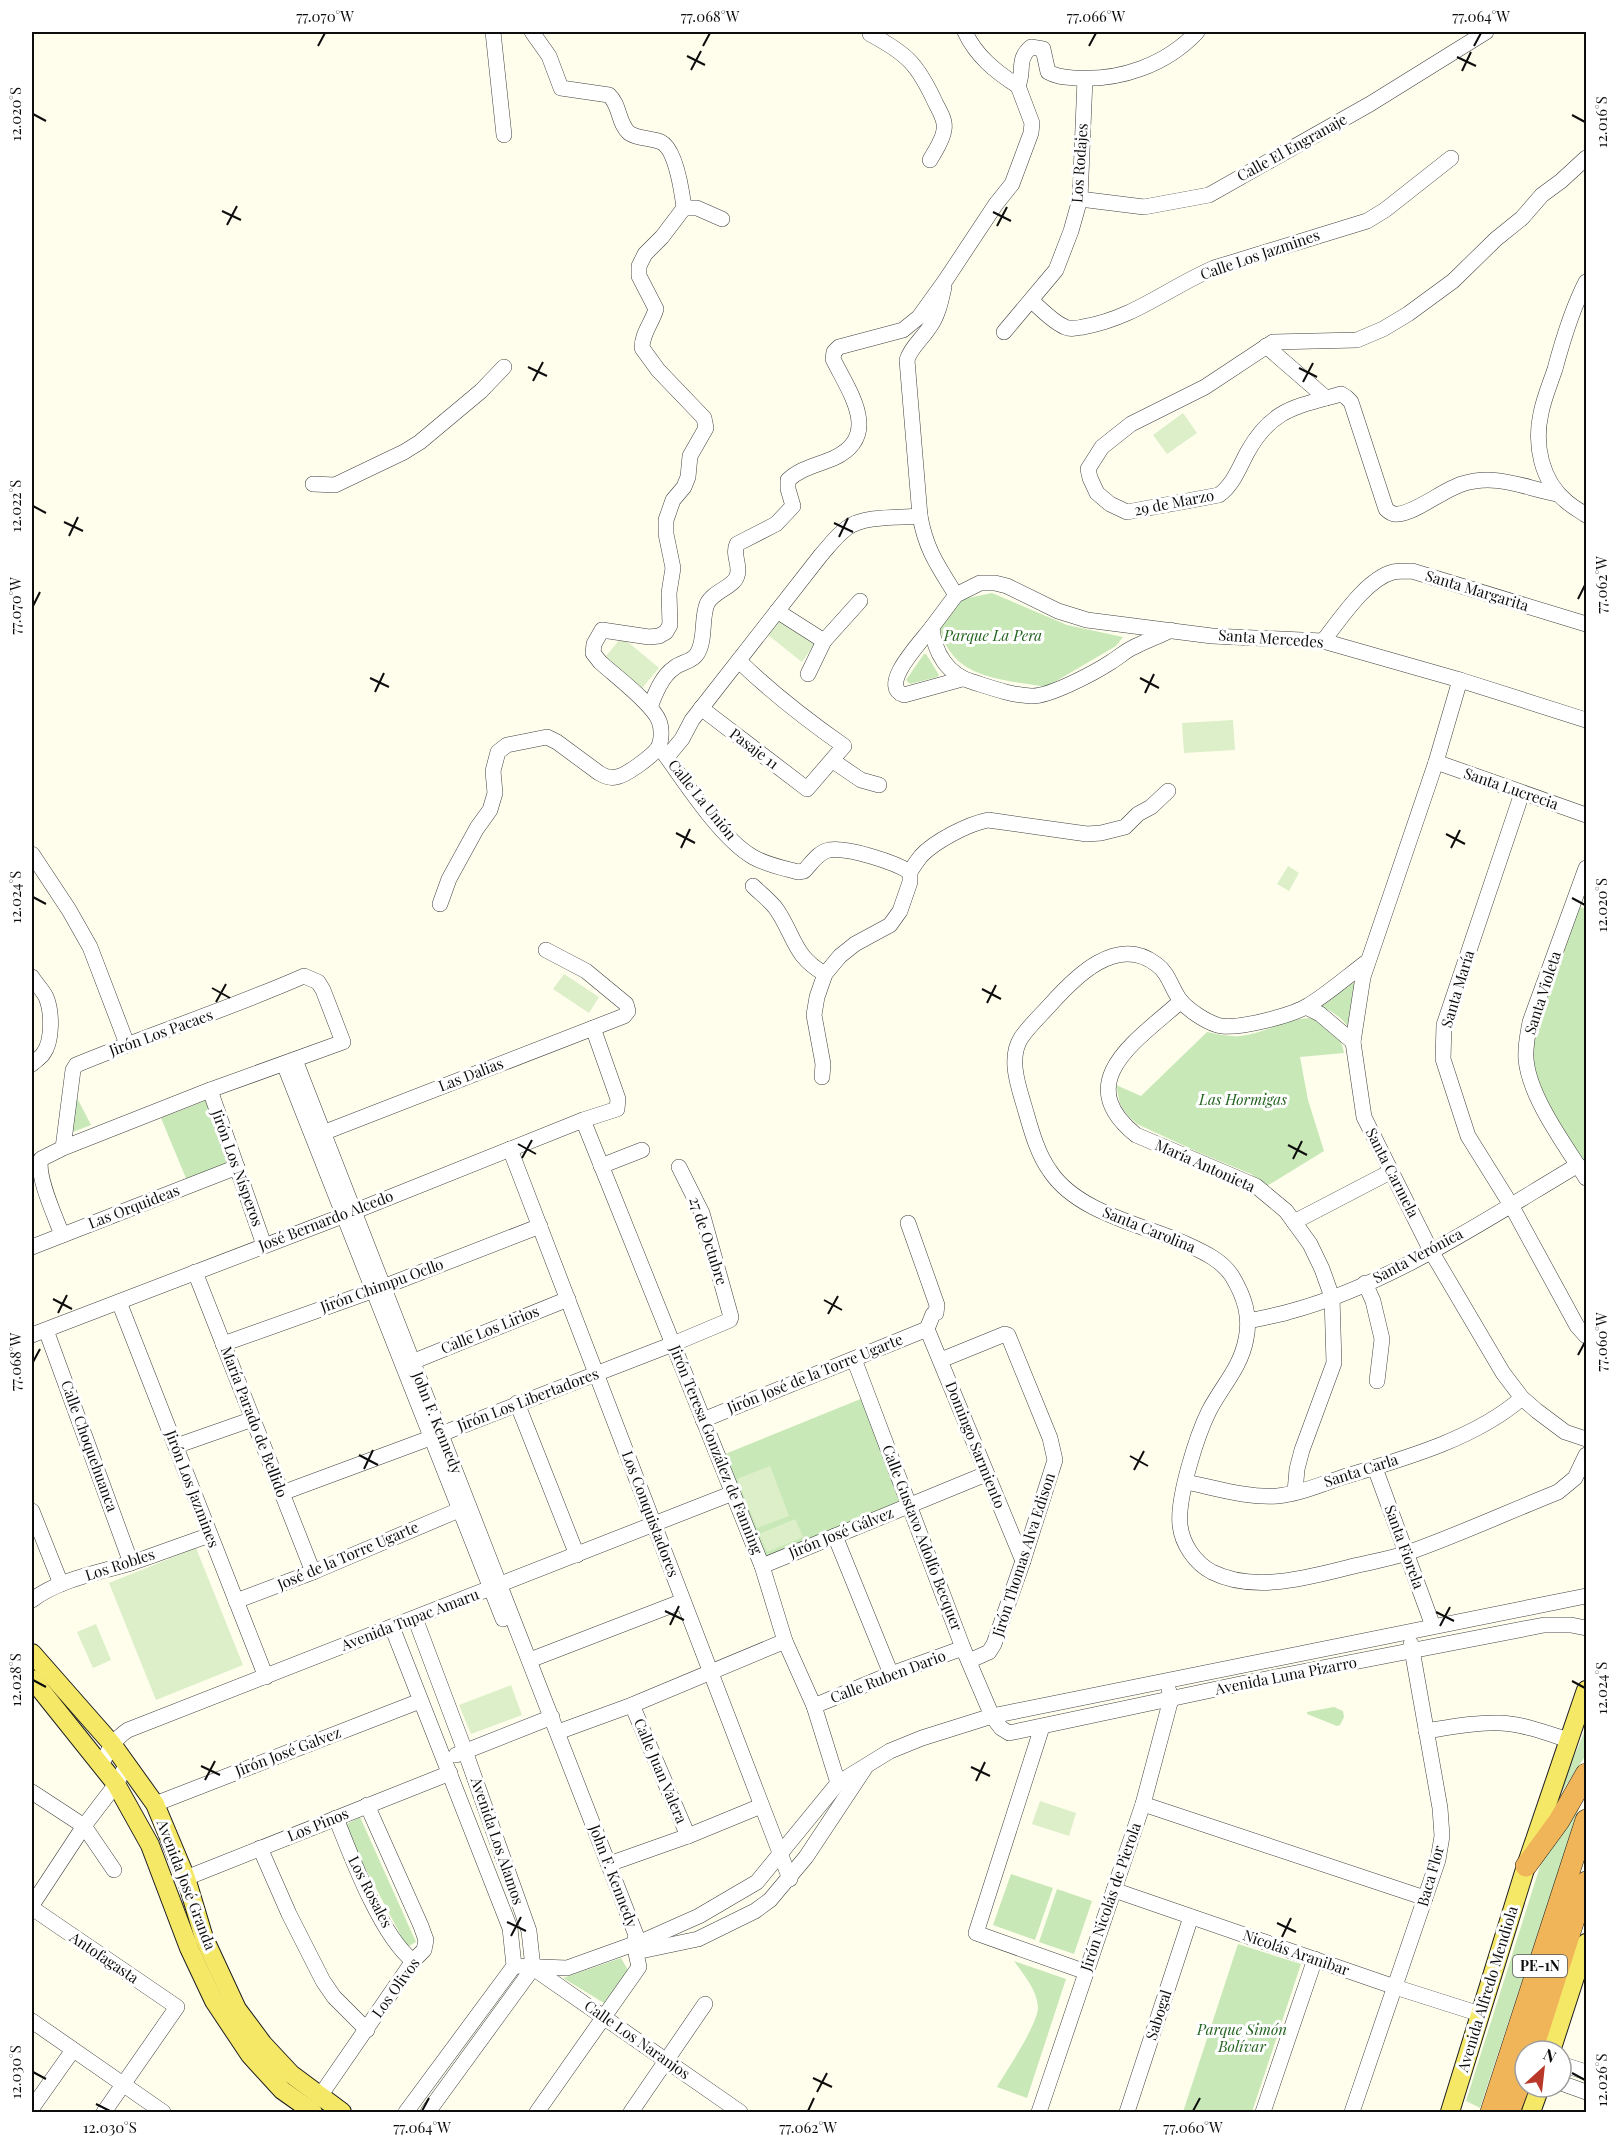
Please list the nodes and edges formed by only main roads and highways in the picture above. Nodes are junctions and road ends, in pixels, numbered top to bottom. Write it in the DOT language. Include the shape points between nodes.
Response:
graph roads {
  1 [pos="32,1653"];
  2 [pos="32,1679"];
  3 [pos="1587,1690"];
  4 [pos="1587,1774"];
  5 [pos="1587,1820"];
  6 [pos="1526,1866"];
  7 [pos="1587,1882"];
  8 [pos="1587,1943"];
  9 [pos="1536,2039"];
  10 [pos="1555,2039"];
  11 [pos="317,2104"];
  12 [pos="342,2112"];
  13 [pos="1450,2112"];
  14 [pos="1491,2112"];
  1 -- 11 [label="main road, Avenida José Granda" via="112,1744 155,1804 186,1878 204,1938 237,2009"];
  2 -- 11 [label="main road, Avenida José Granda" via="116,1784 150,1845 189,1948 214,2001 250,2055 282,2091"];
  3 -- 6 [label="main road, Avenida Alfredo Mendiola"];
  4 -- 6 [label="highway"];
  5 -- 14 [label="highway, PE-1N"];
  6 -- 13 [label="main road, Avenida Alfredo Mendiola"];
  7 -- 9 [label="highway, PE-1N"];
  8 -- 10 [label="main road"];
  11 -- 12 [label="main road, Avenida José Granda"];
}
